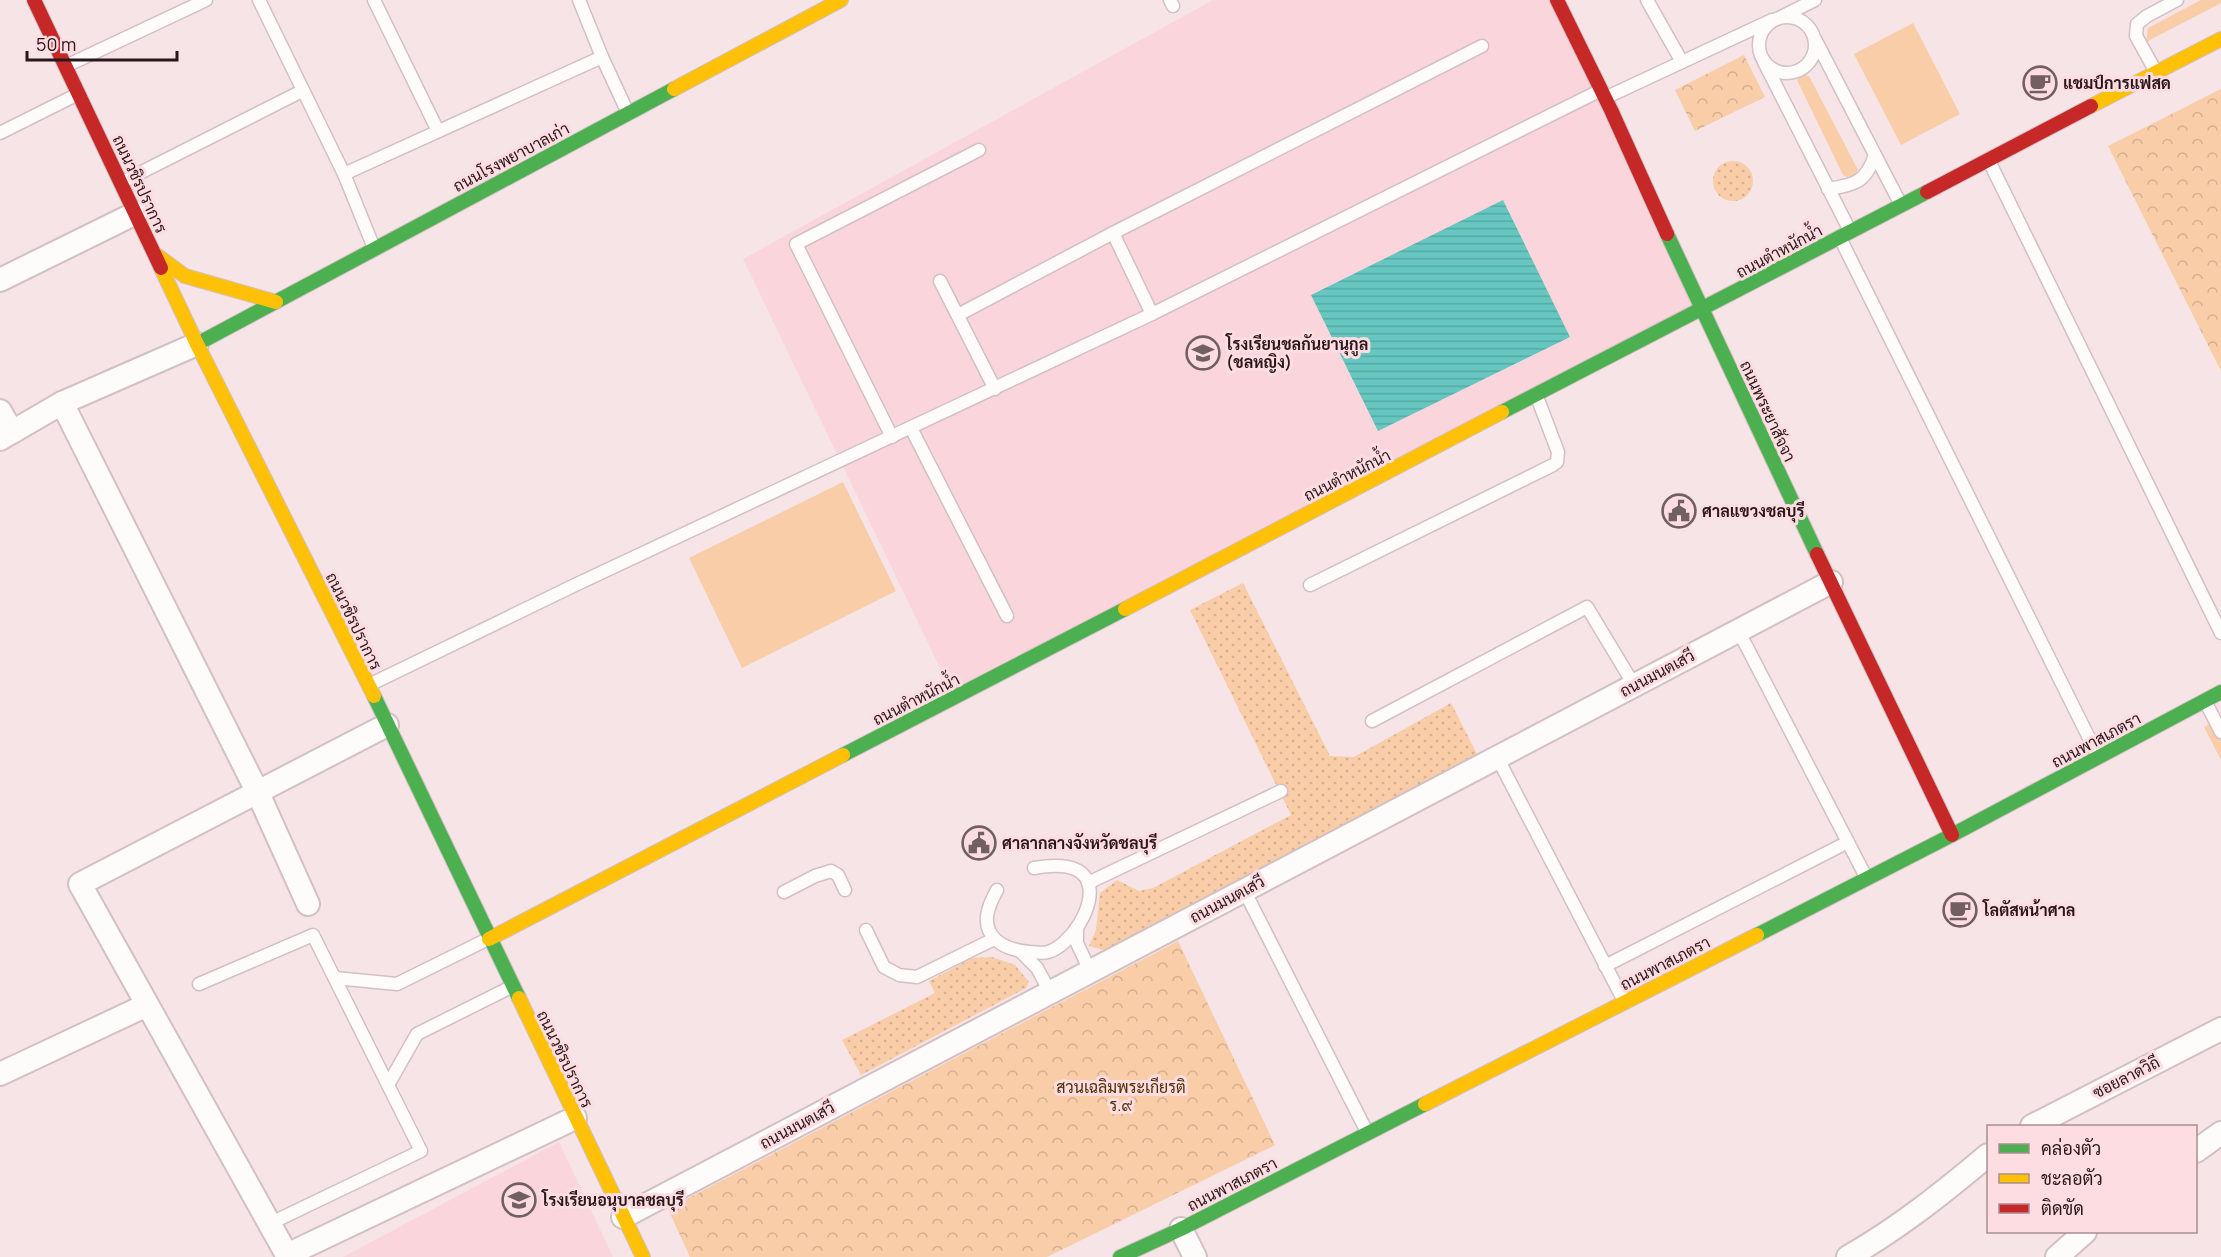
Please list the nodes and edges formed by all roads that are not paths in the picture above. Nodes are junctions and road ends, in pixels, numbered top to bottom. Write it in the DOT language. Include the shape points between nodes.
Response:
graph roads {
  1 [pos="34,0"];
  2 [pos="206,0"];
  3 [pos="259,0"];
  4 [pos="374,0"];
  5 [pos="579,0"];
  6 [pos="841,0"];
  7 [pos="1557,0"];
  8 [pos="1647,0"];
  9 [pos="1815,0"];
  10 [pos="2177,0"];
  11 [pos="815,6"];
  12 [pos="1777,19"];
  13 [pos="1815,39"];
  14 [pos="2221,39"];
  15 [pos="1482,46"];
  16 [pos="602,57"];
  17 [pos="1682,62"];
  18 [pos="1764,62"];
  19 [pos="66,66"];
  20 [pos="2157,73"];
  21 [pos="302,91"];
  22 [pos="79,93"];
  23 [pos="1603,94"];
  24 [pos="628,114"];
  25 [pos="2,128"];
  26 [pos="438,131"];
  27 [pos="980,150"];
  28 [pos="1875,155"];
  29 [pos="1989,160"];
  30 [pos="344,174"];
  31 [pos="121,183"];
  32 [pos="1828,189"];
  33 [pos="1901,206"];
  34 [pos="136,213"];
  35 [pos="1113,233"];
  36 [pos="1845,235"];
  37 [pos="375,249"];
  38 [pos="155,254"];
  39 [pos="0,280"];
  40 [pos="940,281"];
  41 [pos="276,302"];
  42 [pos="1701,310"];
  43 [pos="1152,314"];
  44 [pos="958,315"];
  45 [pos="249,317"];
  46 [pos="239,335"];
  47 [pos="197,344"];
  48 [pos="230,381"];
  49 [pos="995,389"];
  50 [pos="1536,395"];
  51 [pos="62,403"];
  52 [pos="0,411"];
  53 [pos="238,423"];
  54 [pos="911,428"];
  55 [pos="6,435"];
  56 [pos="892,437"];
  57 [pos="1831,582"];
  58 [pos="1310,585"];
  59 [pos="1007,616"];
  60 [pos="1738,630"];
  61 [pos="2221,633"];
  62 [pos="1634,685"];
  63 [pos="368,686"];
  64 [pos="2221,693"];
  65 [pos="2205,701"];
  66 [pos="1372,721"];
  67 [pos="387,725"];
  68 [pos="2221,732"];
  69 [pos="1497,757"];
  70 [pos="2098,758"];
  71 [pos="1281,790"];
  72 [pos="257,791"];
  73 [pos="1952,835"];
  74 [pos="1848,842"];
  75 [pos="1034,868"];
  76 [pos="1867,878"];
  77 [pos="1088,883"];
  78 [pos="845,890"];
  79 [pos="997,890"];
  80 [pos="1244,890"];
  81 [pos="784,892"];
  82 [pos="308,904"];
  83 [pos="866,930"];
  84 [pos="1077,930"];
  85 [pos="489,939"];
  86 [pos="994,939"];
  87 [pos="1020,951"];
  88 [pos="1605,966"];
  89 [pos="1090,971"];
  90 [pos="335,978"];
  91 [pos="199,984"];
  92 [pos="512,987"];
  93 [pos="1050,992"];
  94 [pos="1624,1002"];
  95 [pos="147,1005"];
  96 [pos="2221,1029"];
  97 [pos="0,1074"];
  98 [pos="388,1085"];
  99 [pos="575,1118"];
  100 [pos="2034,1125"];
  101 [pos="1368,1133"];
  102 [pos="2221,1133"];
  103 [pos="2197,1150"];
  104 [pos="1987,1157"];
  105 [pos="623,1217"];
  106 [pos="269,1224"];
  107 [pos="1180,1229"];
  108 [pos="2084,1233"];
  109 [pos="643,1257"];
  110 [pos="1120,1257"];
  111 [pos="1195,1257"];
  112 [pos="1848,1257"];
  113 [pos="2057,1257"];
  1 -- 19 [label="street, ถนนวชิรปราการ"];
  2 -- 19 [label="lane"];
  3 -- 21 [label="lane"];
  4 -- 26 [label="lane"];
  5 -- 16 [label="lane"];
  6 -- 11 [label="street, ถนนโรงพยาบาลเก่า"];
  7 -- 23 [label="street, ถนนพระยาสัจจา"];
  8 -- 17 [label="lane"];
  9 -- 12 [label="lane"];
  10 -- 20 [label="lane" via="2137,24 2136,36"];
  11 -- 24 [label="street, ถนนโรงพยาบาลเก่า"];
  12 -- 13 [label="lane" via="1799,19 1812,30"];
  12 -- 17 [label="lane"];
  12 -- 18 [label="lane" via="1760,34 1759,53"];
  13 -- 18 [label="lane" via="1813,57 1798,71 1779,73"];
  13 -- 28 [label="lane"];
  14 -- 20 [label="street, ถนนตำหนักน้ำ"];
  15 -- 35 [label="lane"];
  16 -- 24 [label="lane"];
  16 -- 26 [label="lane"];
  17 -- 23 [label="lane"];
  18 -- 32 [label="lane"];
  19 -- 22 [label="street, ถนนวชิรปราการ"];
  20 -- 29 [label="street, ถนนตำหนักน้ำ"];
  21 -- 30 [label="lane"];
  21 -- 31 [label="lane"];
  22 -- 25 [label="lane"];
  22 -- 31 [label="street, ถนนวชิรปราการ"];
  23 -- 42 [label="street, ถนนพระยาสัจจา"];
  23 -- 43 [label="lane"];
  24 -- 37 [label="street, ถนนโรงพยาบาลเก่า"];
  26 -- 30 [label="lane"];
  27 -- 56 [label="lane" via="796,244"];
  28 -- 32 [label="lane" via="1861,180"];
  28 -- 33 [label="lane"];
  29 -- 33 [label="street, ถนนตำหนักน้ำ"];
  29 -- 61 [label="lane"];
  30 -- 37 [label="lane"];
  31 -- 34 [label="street, ถนนวชิรปราการ"];
  32 -- 36 [label="lane"];
  33 -- 36 [label="street, ถนนตำหนักน้ำ"];
  34 -- 38 [label="street, ถนนวชิรปราการ"];
  34 -- 39 [label="street"];
  35 -- 43 [label="lane"];
  35 -- 44 [label="lane"];
  36 -- 42 [label="street, ถนนตำหนักน้ำ"];
  36 -- 70 [label="lane"];
  37 -- 41 [label="street, ถนนโรงพยาบาลเก่า"];
  38 -- 41 [label="street" via="185,276"];
  38 -- 47 [label="street, ถนนวชิรปราการ"];
  40 -- 44 [label="lane"];
  41 -- 45 [label="street, ถนนโรงพยาบาลเก่า"];
  42 -- 50 [label="street, ถนนตำหนักน้ำ"];
  42 -- 57 [label="street, ถนนพระยาสัจจา"];
  43 -- 49 [label="lane"];
  44 -- 49 [label="lane"];
  45 -- 46 [label="street"];
  45 -- 47 [label="street, ถนนโรงพยาบาลเก่า"];
  47 -- 51 [label="street"];
  47 -- 53 [label="street, ถนนวชิรปราการ"];
  48 -- 53 [label="street"];
  49 -- 54 [label="lane"];
  50 -- 58 [label="lane" via="1558,452 1557,462"];
  50 -- 85 [label="street, ถนนตำหนักน้ำ"];
  51 -- 55 [label="street"];
  51 -- 72 [label="street"];
  52 -- 55 [label="street"];
  53 -- 63 [label="street, ถนนวชิรปราการ"];
  54 -- 56 [label="lane"];
  54 -- 59 [label="lane"];
  56 -- 63 [label="lane"];
  57 -- 60 [label="street, ถนนมนตเสวี"];
  57 -- 73 [label="street, ถนนพระยาสัจจา"];
  60 -- 62 [label="street, ถนนมนตเสวี"];
  60 -- 74 [label="lane"];
  62 -- 66 [label="lane" via="1587,607"];
  62 -- 69 [label="street, ถนนมนตเสวี"];
  63 -- 67 [label="street, ถนนวชิรปราการ"];
  64 -- 65 [label="street, ถนนพาสเภตรา"];
  65 -- 68 [label="lane"];
  65 -- 70 [label="street, ถนนพาสเภตรา"];
  67 -- 72 [label="street"];
  67 -- 85 [label="street, ถนนวชิรปราการ"];
  69 -- 80 [label="street, ถนนมนตเสวี"];
  69 -- 88 [label="lane"];
  70 -- 73 [label="street, ถนนพาสเภตรา"];
  71 -- 77 [label="lane"];
  72 -- 82 [label="street"];
  72 -- 95 [label="street" via="80,884"];
  73 -- 76 [label="street, ถนนพาสเภตรา"];
  74 -- 76 [label="lane"];
  74 -- 88 [label="lane"];
  75 -- 77 [label="lane" via="1070,868"];
  76 -- 94 [label="street, ถนนพาสเภตรา"];
  77 -- 84 [label="lane" via="1089,894"];
  78 -- 81 [label="lane" via="838,875 831,871"];
  79 -- 86 [label="lane" via="986,917"];
  80 -- 89 [label="street, ถนนมนตเสวี"];
  80 -- 101 [label="lane"];
  83 -- 86 [label="lane" via="884,967 899,975 917,977"];
  84 -- 87 [label="lane" via="1066,943 1047,953"];
  84 -- 89 [label="lane" via="1077,943"];
  85 -- 90 [label="lane" via="397,984"];
  85 -- 92 [label="street, ถนนวชิรปราการ"];
  86 -- 87 [label="lane"];
  87 -- 93 [label="lane" via="1037,968"];
  88 -- 94 [label="lane"];
  89 -- 93 [label="street, ถนนมนตเสวี"];
  90 -- 91 [label="lane" via="313,935"];
  90 -- 98 [label="lane"];
  92 -- 98 [label="lane" via="417,1034"];
  92 -- 99 [label="street, ถนนวชิรปราการ"];
  93 -- 105 [label="street, ถนนมนตเสวี"];
  94 -- 101 [label="street, ถนนพาสเภตรา"];
  95 -- 97 [label="street"];
  95 -- 106 [label="street"];
  96 -- 100 [label="street, ซอยลาดวิถี"];
  98 -- 106 [label="lane" via="421,1151"];
  99 -- 105 [label="street, ถนนวชิรปราการ"];
  99 -- 106 [label="street" via="287,1255"];
  101 -- 107 [label="street, ถนนพาสเภตรา"];
  102 -- 103 [label="street"];
  104 -- 112 [label="street" via="1923,1208"];
  105 -- 109 [label="street, ถนนวชิรปราการ"];
  107 -- 110 [label="street, ถนนพาสเภตรา"];
  107 -- 111 [label="street"];
  108 -- 113 [label="street"];
}
